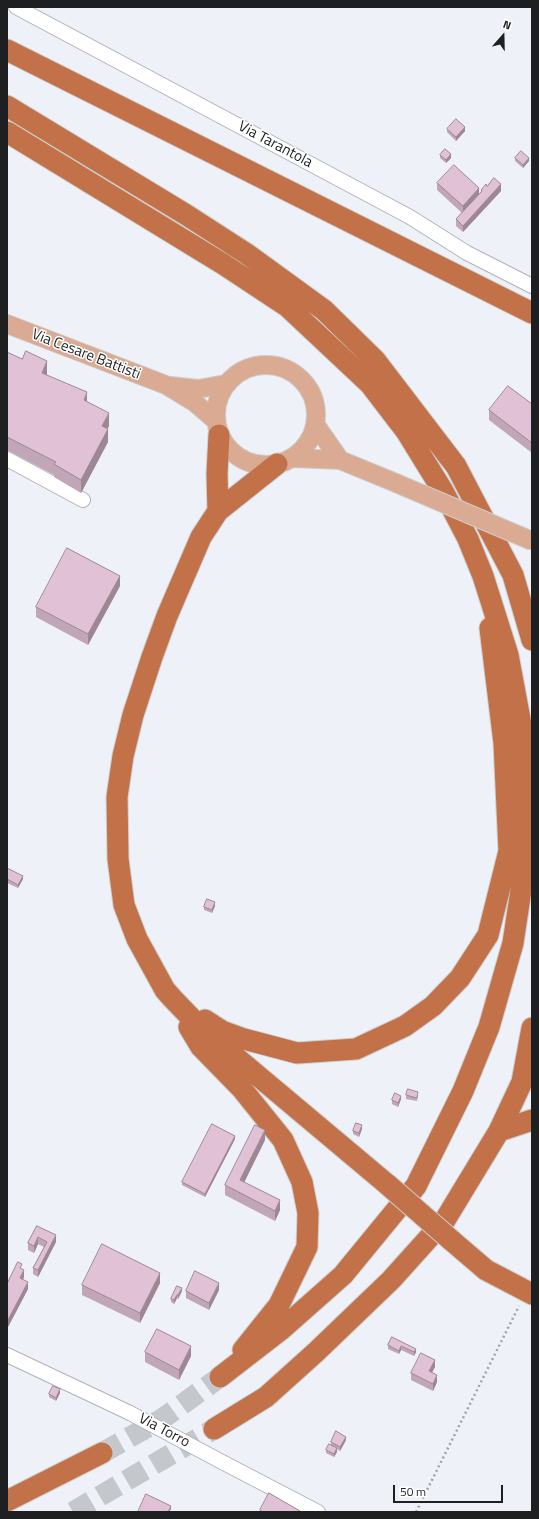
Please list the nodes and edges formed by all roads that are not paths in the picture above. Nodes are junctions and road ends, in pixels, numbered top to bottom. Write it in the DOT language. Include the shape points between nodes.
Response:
graph roads {
  1 [pos="16,7"];
  2 [pos="7,50"];
  3 [pos="7,106"];
  4 [pos="7,132"];
  5 [pos="532,286"];
  6 [pos="532,313"];
  7 [pos="7,324"];
  8 [pos="226,384"];
  9 [pos="166,385"];
  10 [pos="315,424"];
  11 [pos="217,427"];
  12 [pos="7,459"];
  13 [pos="340,460"];
  14 [pos="285,461"];
  15 [pos="83,500"];
  16 [pos="218,511"];
  17 [pos="532,541"];
  18 [pos="483,576"];
  19 [pos="532,640"];
  20 [pos="172,999"];
  21 [pos="532,1028"];
  22 [pos="532,1120"];
  23 [pos="499,1131"];
  24 [pos="526,1299"];
  25 [pos="7,1355"];
  26 [pos="214,1429"];
  27 [pos="102,1453"];
  28 [pos="7,1501"];
  29 [pos="318,1512"];
  1 -- 5 [label="street, Via Tarantola" via="410,216 467,253"];
  2 -- 6 [label="highway"];
  3 -- 19 [label="highway" via="247,254 324,310 375,360 456,466 513,575"];
  4 -- 18 [label="highway" via="223,264 288,308 329,344 370,384 406,431 443,491 468,539"];
  7 -- 9 [label="main road, Via Cesare Battisti"];
  8 -- 9 [label="main road, Via Cesare Battisti" via="198,388"];
  8 -- 10 [label="main road" via="238,373 253,366 270,365 286,369 300,378 310,391 315,407"];
  8 -- 11 [label="main road" via="217,401"];
  9 -- 11 [label="main road, Via Cesare Battisti" via="194,402"];
  10 -- 13 [label="main road"];
  10 -- 14 [label="main road" via="308,443"];
  11 -- 14 [label="main road" via="229,450 243,460 260,465"];
  11 -- 16 [label="highway"];
  12 -- 15 [label="street"];
  13 -- 14 [label="main road"];
  13 -- 17 [label="main road, bridge"];
  14 -- 16 [label="highway"];
  16 -- 20 [label="highway" via="201,537 152,658 124,749 118,798 118,859 124,905 137,940"];
  18 -- 20 [label="highway" via="504,743 509,851 488,935 460,978 433,1006 405,1026 349,1050 297,1053 244,1039 222,1031"];
  18 -- 20 [label="highway" via="508,655 522,730 526,826 521,890 513,943 489,1028 463,1091 416,1186 343,1275 282,1329 220,1377 279,1305 307,1247 308,1213 302,1182 283,1140 242,1089 201,1047"];
  20 -- 24 [label="highway, bridge" via="201,1028 486,1270"];
  21 -- 23 [label="highway" via="522,1082"];
  22 -- 23 [label="highway"];
  23 -- 26 [label="highway" via="445,1220 391,1280 266,1397"];
  25 -- 29 [label="street, Via Torro, bridge" via="130,1413"];
  27 -- 28 [label="highway"];
}
